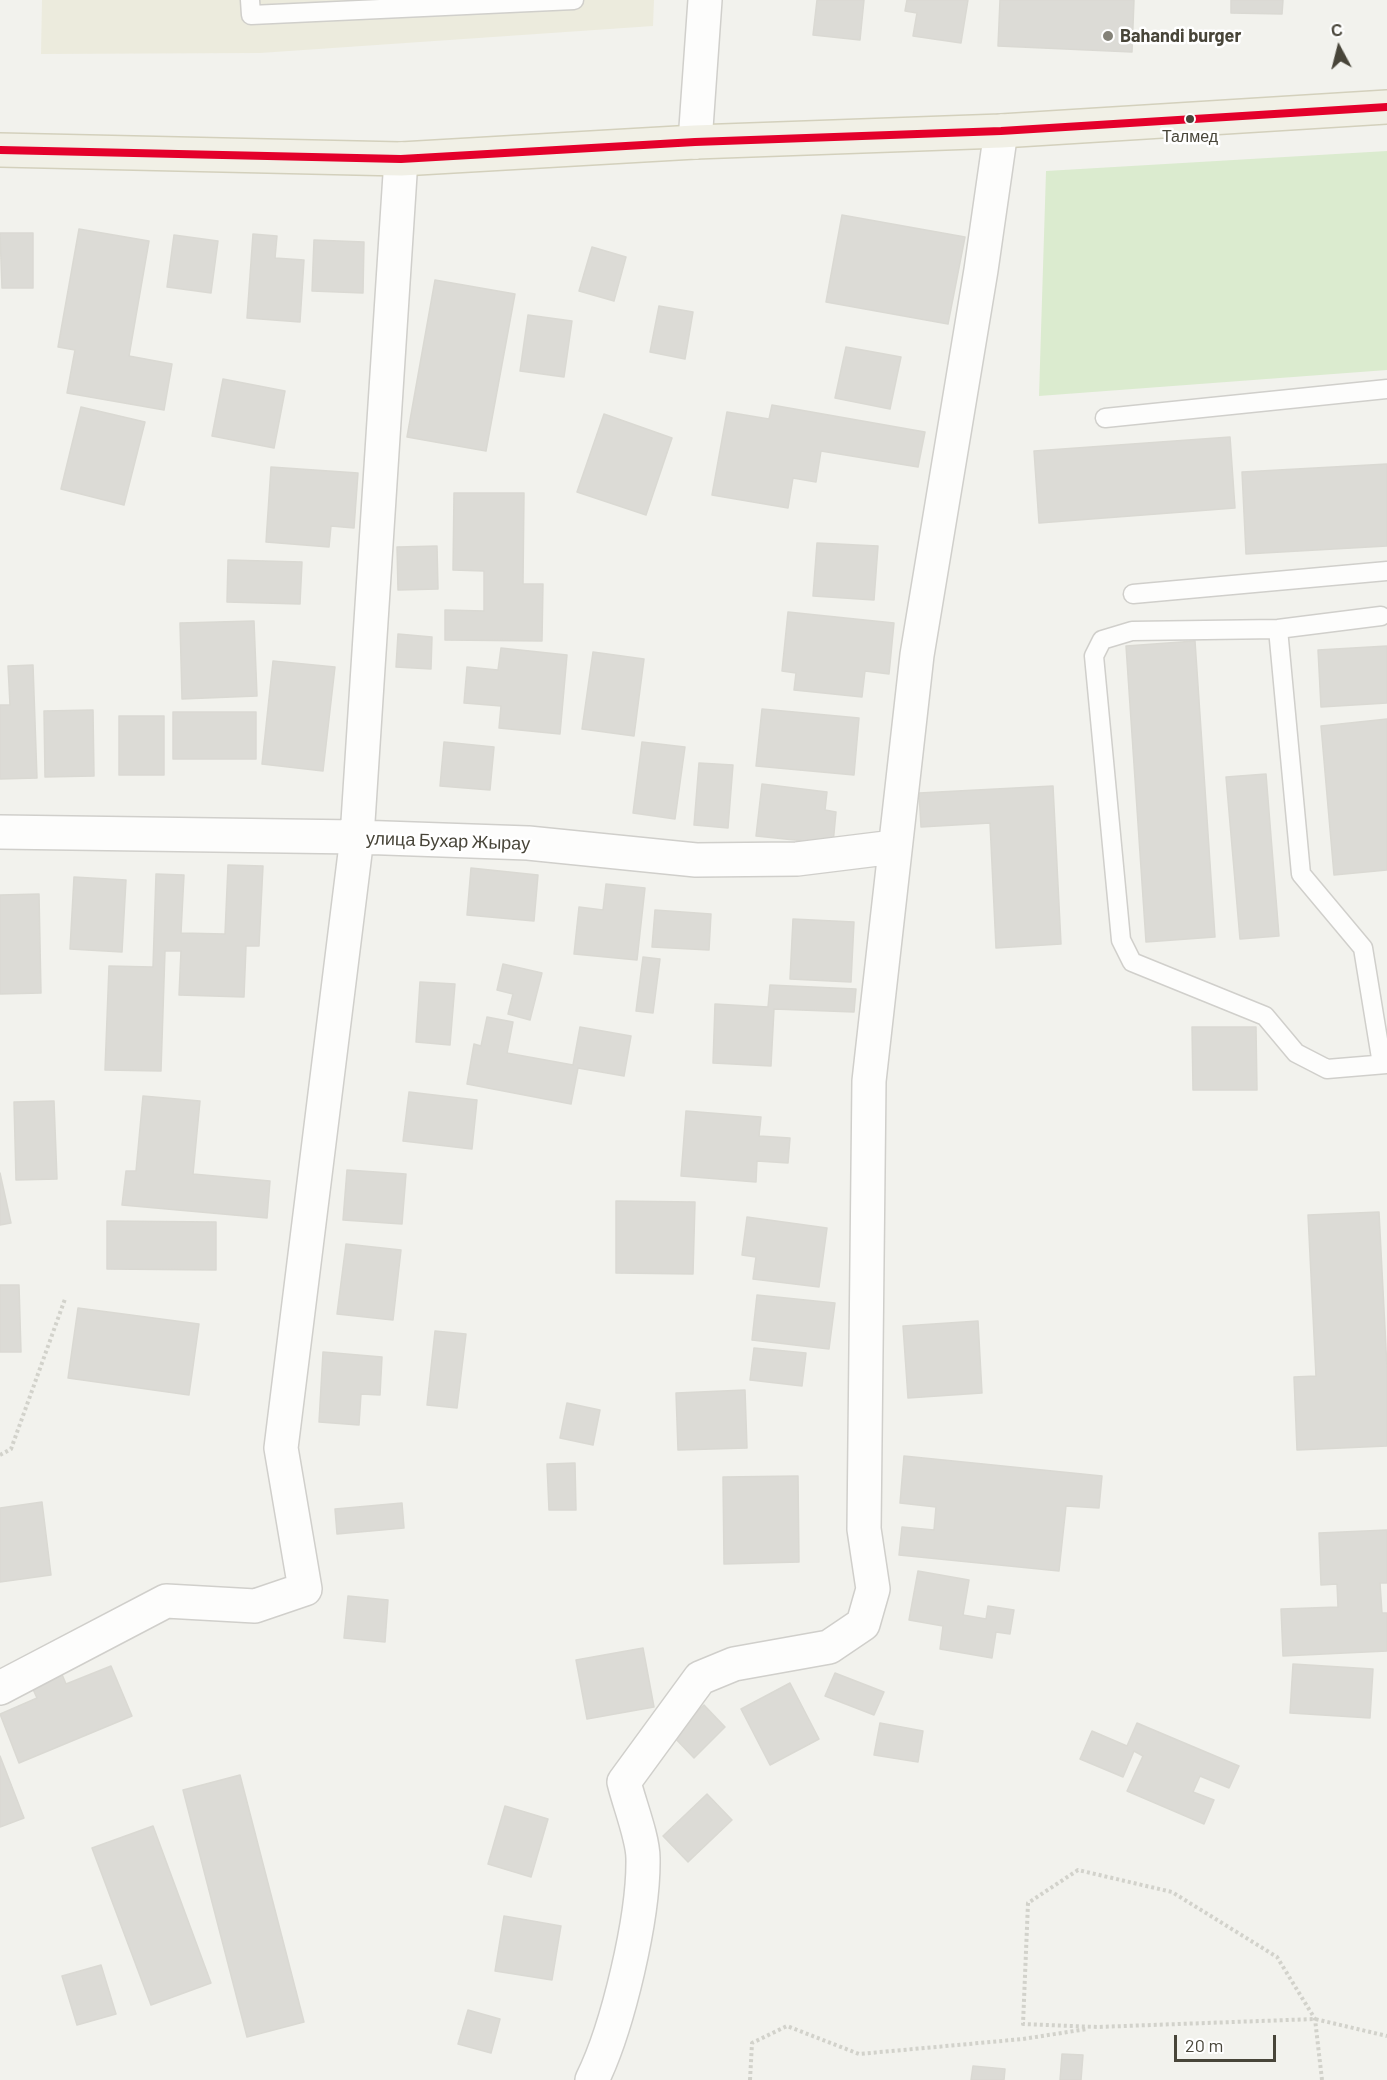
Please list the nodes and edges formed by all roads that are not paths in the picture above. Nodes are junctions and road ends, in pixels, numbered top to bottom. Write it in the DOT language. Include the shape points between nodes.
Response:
graph roads {
  1 [pos="250,0"];
  2 [pos="574,0"];
  3 [pos="705,0"];
  4 [pos="1387,108"];
  5 [pos="1001,131"];
  6 [pos="695,142"];
  7 [pos="0,150"];
  8 [pos="400,159"];
  9 [pos="1387,389"];
  10 [pos="1105,418"];
  11 [pos="1387,571"];
  12 [pos="1133,594"];
  13 [pos="1381,616"];
  14 [pos="1278,629"];
  15 [pos="0,832"];
  16 [pos="357,837"];
  17 [pos="894,847"];
  18 [pos="1385,1064"];
  19 [pos="0,1688"];
  20 [pos="592,2080"];
  1 -- 2 [label="lane" via="251,15"];
  3 -- 6 [label="street"];
  4 -- 5 [label="main road"];
  5 -- 6 [label="main road"];
  5 -- 17 [label="street" via="916,655"];
  6 -- 8 [label="main road"];
  7 -- 8 [label="main road"];
  8 -- 16 [label="street"];
  9 -- 10 [label="lane"];
  11 -- 12 [label="lane"];
  13 -- 14 [label="lane"];
  14 -- 18 [label="lane" via="1301,874 1363,948"];
  14 -- 18 [label="lane" via="1132,631 1102,640 1094,656 1121,940 1132,962 1265,1016 1296,1053 1327,1069"];
  15 -- 16 [label="street, улица Бухар Жырау"];
  16 -- 17 [label="street, улица Бухар Жырау" via="528,843 696,860 797,859"];
  16 -- 19 [label="street" via="280,1448 305,1589 255,1606 166,1601"];
  17 -- 20 [label="street" via="869,1082 864,1529 873,1589 863,1624 829,1647 734,1664 700,1678 624,1782 643,1856 635,1937 604,2055"];
}
